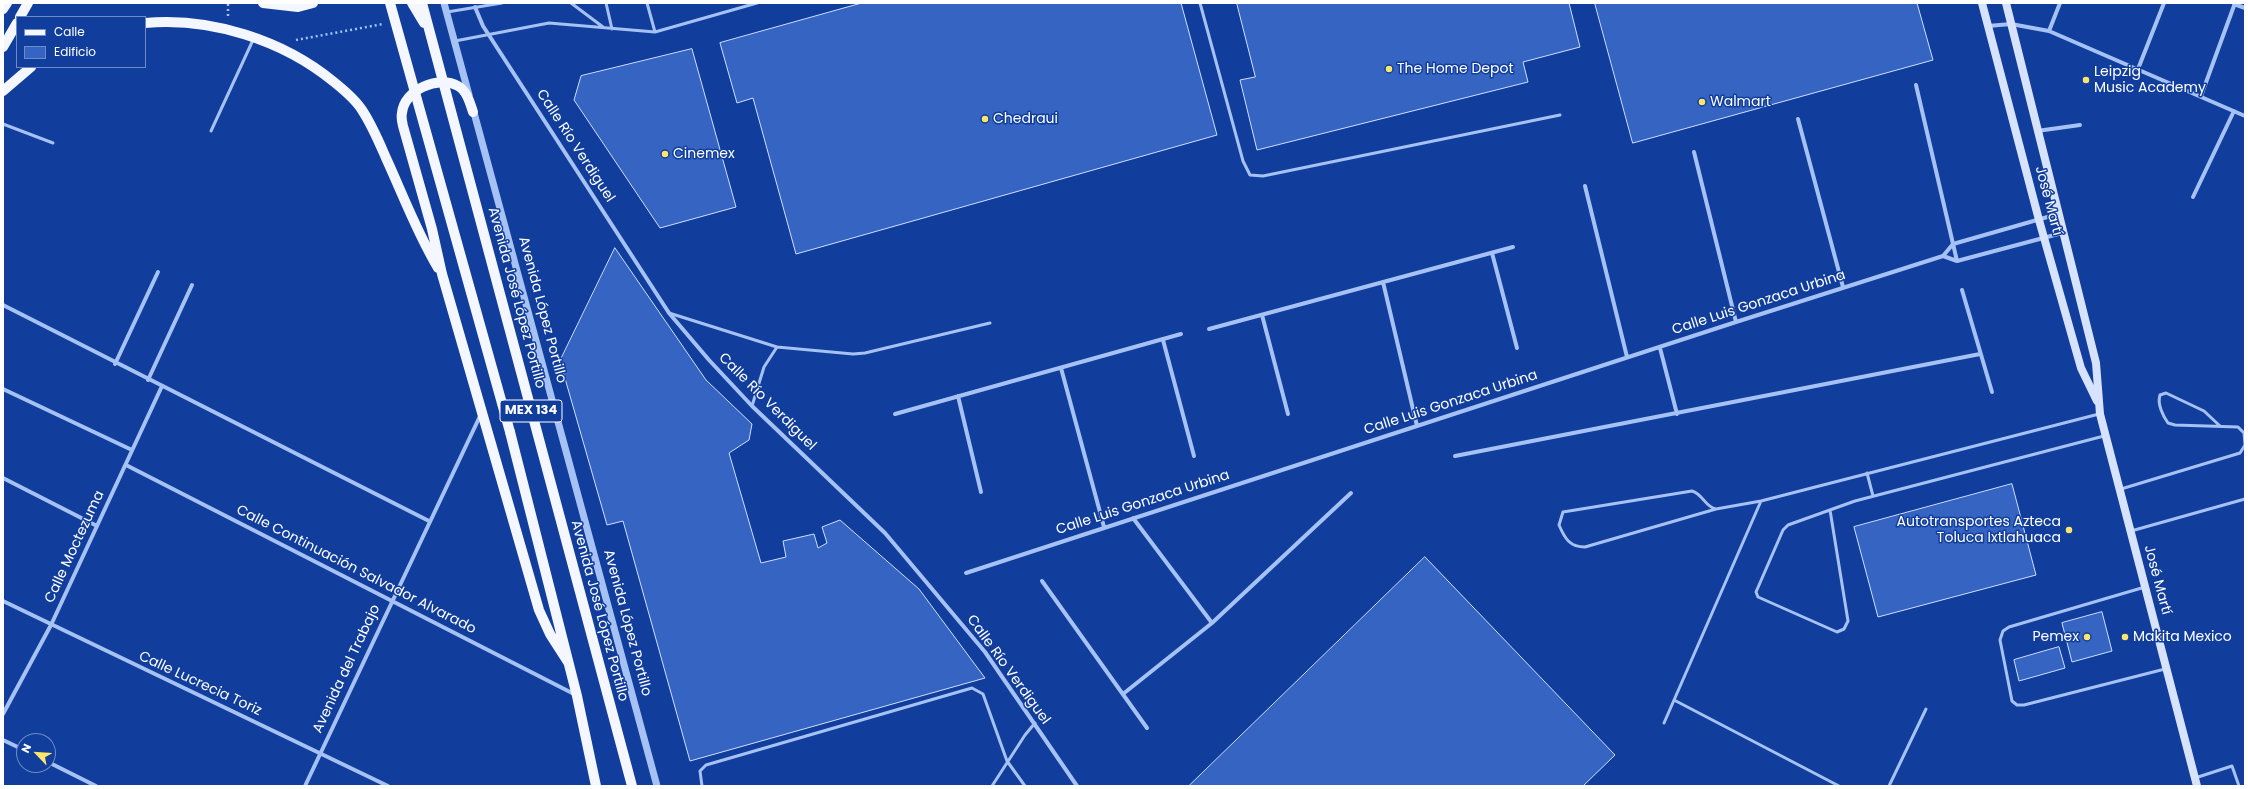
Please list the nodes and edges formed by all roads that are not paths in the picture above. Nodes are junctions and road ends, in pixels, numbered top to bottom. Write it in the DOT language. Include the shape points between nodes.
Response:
graph roads {
  1 [pos="7,3"];
  2 [pos="28,3"];
  3 [pos="263,3"];
  4 [pos="313,3"];
  5 [pos="390,3"];
  6 [pos="412,3"];
  7 [pos="422,3"];
  8 [pos="444,3"];
  9 [pos="502,3"];
  10 [pos="571,3"];
  11 [pos="606,3"];
  12 [pos="648,3"];
  13 [pos="757,3"];
  14 [pos="1200,3"];
  15 [pos="1982,3"];
  16 [pos="2006,3"];
  17 [pos="2060,3"];
  18 [pos="2164,3"];
  19 [pos="2235,3"];
  20 [pos="475,5"];
  21 [pos="2245,8"];
  22 [pos="3,10"];
  23 [pos="447,12"];
  24 [pos="21,16"];
  25 [pos="146,23"];
  26 [pos="2011,24"];
  27 [pos="16,25"];
  28 [pos="1988,26"];
  29 [pos="605,28"];
  30 [pos="612,29"];
  31 [pos="2049,31"];
  32 [pos="655,32"];
  33 [pos="490,34"];
  34 [pos="431,35"];
  35 [pos="254,38"];
  36 [pos="455,41"];
  37 [pos="3,47"];
  38 [pos="30,68"];
  39 [pos="2138,69"];
  40 [pos="1916,85"];
  41 [pos="3,91"];
  42 [pos="2201,96"];
  43 [pos="2234,111"];
  44 [pos="474,112"];
  45 [pos="1560,115"];
  46 [pos="2245,116"];
  47 [pos="1798,120"];
  48 [pos="3,124"];
  49 [pos="2080,125"];
  50 [pos="211,131"];
  51 [pos="2037,131"];
  52 [pos="53,143"];
  53 [pos="1694,152"];
  54 [pos="1586,186"];
  55 [pos="2193,197"];
  56 [pos="2058,214"];
  57 [pos="2039,220"];
  58 [pos="2062,233"];
  59 [pos="2044,238"];
  60 [pos="1953,244"];
  61 [pos="1513,247"];
  62 [pos="1492,253"];
  63 [pos="1943,256"];
  64 [pos="1957,261"];
  65 [pos="158,272"];
  66 [pos="442,274"];
  67 [pos="1383,282"];
  68 [pos="192,285"];
  69 [pos="1843,288"];
  70 [pos="1962,290"];
  71 [pos="3,305"];
  72 [pos="669,313"];
  73 [pos="1262,315"];
  74 [pos="1736,322"];
  75 [pos="990,323"];
  76 [pos="1209,329"];
  77 [pos="1181,334"];
  78 [pos="1163,340"];
  79 [pos="777,347"];
  80 [pos="1517,348"];
  81 [pos="1660,348"];
  82 [pos="1980,354"];
  83 [pos="1627,357"];
  84 [pos="115,364"];
  85 [pos="1061,368"];
  86 [pos="148,380"];
  87 [pos="162,386"];
  88 [pos="3,389"];
  89 [pos="1992,392"];
  90 [pos="958,396"];
  91 [pos="2098,404"];
  92 [pos="752,406"];
  93 [pos="482,410"];
  94 [pos="895,414"];
  95 [pos="1288,414"];
  96 [pos="1677,414"];
  97 [pos="2100,414"];
  98 [pos="1417,426"];
  99 [pos="2220,426"];
  100 [pos="2106,436"];
  101 [pos="2245,445"];
  102 [pos="132,450"];
  103 [pos="1194,456"];
  104 [pos="1455,456"];
  105 [pos="126,465"];
  106 [pos="1867,473"];
  107 [pos="3,478"];
  108 [pos="2119,490"];
  109 [pos="981,492"];
  110 [pos="1351,493"];
  111 [pos="1873,496"];
  112 [pos="2245,499"];
  113 [pos="1761,501"];
  114 [pos="1716,509"];
  115 [pos="1830,510"];
  116 [pos="1133,518"];
  117 [pos="429,521"];
  118 [pos="97,526"];
  119 [pos="1104,527"];
  120 [pos="2130,531"];
  121 [pos="966,573"];
  122 [pos="1042,580"];
  123 [pos="2145,587"];
  124 [pos="391,600"];
  125 [pos="3,601"];
  126 [pos="1212,623"];
  127 [pos="51,625"];
  128 [pos="568,662"];
  129 [pos="2167,668"];
  130 [pos="1123,694"];
  131 [pos="577,696"];
  132 [pos="1674,700"];
  133 [pos="1926,709"];
  134 [pos="3,714"];
  135 [pos="1034,723"];
  136 [pos="1664,723"];
  137 [pos="1147,728"];
  138 [pos="3,740"];
  139 [pos="16,746"];
  140 [pos="320,753"];
  141 [pos="1007,761"];
  142 [pos="56,766"];
  143 [pos="2196,782"];
  144 [pos="96,786"];
  145 [pos="305,786"];
  146 [pos="388,786"];
  147 [pos="596,786"];
  148 [pos="632,786"];
  149 [pos="657,786"];
  150 [pos="702,786"];
  151 [pos="992,786"];
  152 [pos="1025,786"];
  153 [pos="1077,786"];
  154 [pos="1839,786"];
  155 [pos="1889,786"];
  156 [pos="2239,786"];
  1 -- 22 [label="main road"];
  2 -- 24 [label="main road"];
  3 -- 4 [label="main road" via="298,7"];
  5 -- 128 [label="main road, MEX 134, bridge" via="510,432"];
  6 -- 34 [label="main road, bridge"];
  7 -- 34 [label="main road, Avenida José López Portillo / MEX 134, bridge"];
  8 -- 23 [label="street, Avenida López Portillo"];
  9 -- 20 [label="lane"];
  10 -- 29 [label="lane"];
  11 -- 30 [label="lane"];
  12 -- 32 [label="lane"];
  13 -- 32 [label="lane"];
  14 -- 45 [label="lane" via="1243,161 1250,175 1263,176"];
  15 -- 28 [label="main road, José Martí"];
  16 -- 26 [label="main road, José Martí"];
  17 -- 31 [label="street"];
  18 -- 39 [label="street"];
  19 -- 21 [label="street"];
  19 -- 42 [label="street"];
  20 -- 23 [label="lane"];
  20 -- 33 [label="street, Calle Río Verdiguel" via="483,26"];
  23 -- 36 [label="street, Avenida López Portillo"];
  25 -- 35 [label="main road" via="206,26"];
  26 -- 28 [label="street"];
  26 -- 31 [label="street"];
  26 -- 51 [label="main road, José Martí"];
  27 -- 37 [label="main road"];
  28 -- 57 [label="main road, José Martí"];
  29 -- 30 [label="lane"];
  29 -- 33 [label="lane" via="549,23"];
  30 -- 32 [label="lane"];
  31 -- 39 [label="street"];
  33 -- 36 [label="lane"];
  33 -- 72 [label="street, Calle Río Verdiguel"];
  34 -- 148 [label="main road, Avenida José López Portillo / MEX 134, bridge"];
  35 -- 50 [label="lane"];
  35 -- 66 [label="main road" via="274,44 310,64 348,93 362,109 374,130 418,234"];
  36 -- 44 [label="street, Avenida López Portillo"];
  38 -- 41 [label="main road"];
  39 -- 42 [label="street"];
  40 -- 60 [label="street"];
  42 -- 43 [label="street"];
  43 -- 46 [label="street"];
  43 -- 55 [label="street"];
  44 -- 66 [label="main road" via="467,95 458,86 445,82 417,89 407,100 402,113 403,126"];
  44 -- 149 [label="street, Avenida López Portillo"];
  47 -- 69 [label="street"];
  48 -- 52 [label="lane"];
  49 -- 51 [label="street"];
  51 -- 56 [label="main road, José Martí"];
  53 -- 74 [label="street"];
  54 -- 83 [label="street"];
  56 -- 57 [label="street"];
  56 -- 58 [label="main road, José Martí"];
  57 -- 59 [label="main road, José Martí"];
  57 -- 60 [label="street"];
  58 -- 59 [label="street"];
  58 -- 91 [label="main road, José Martí" via="2096,363"];
  59 -- 64 [label="street"];
  59 -- 91 [label="main road, José Martí" via="2080,368"];
  60 -- 63 [label="street"];
  60 -- 64 [label="street"];
  61 -- 62 [label="street"];
  62 -- 67 [label="street"];
  62 -- 80 [label="street"];
  63 -- 64 [label="street"];
  63 -- 69 [label="street, Calle Luis Gonzaca Urbina"];
  65 -- 84 [label="street"];
  66 -- 93 [label="main road"];
  67 -- 73 [label="street"];
  67 -- 98 [label="street"];
  68 -- 86 [label="street"];
  69 -- 74 [label="street, Calle Luis Gonzaca Urbina"];
  70 -- 82 [label="street"];
  71 -- 84 [label="street"];
  72 -- 79 [label="lane"];
  72 -- 92 [label="street, Calle Río Verdiguel"];
  73 -- 76 [label="street"];
  73 -- 95 [label="street"];
  74 -- 81 [label="street, Calle Luis Gonzaca Urbina"];
  75 -- 79 [label="lane" via="865,353"];
  77 -- 78 [label="street"];
  78 -- 85 [label="street"];
  78 -- 103 [label="street"];
  79 -- 92 [label="lane" via="764,367"];
  81 -- 83 [label="street, Calle Luis Gonzaca Urbina"];
  81 -- 96 [label="street"];
  82 -- 89 [label="street"];
  82 -- 96 [label="street"];
  83 -- 98 [label="street, Calle Luis Gonzaca Urbina"];
  84 -- 86 [label="street"];
  85 -- 90 [label="street"];
  85 -- 119 [label="street"];
  86 -- 87 [label="street"];
  87 -- 102 [label="street, Calle Moctezuma"];
  87 -- 117 [label="street"];
  88 -- 102 [label="street"];
  90 -- 94 [label="street"];
  90 -- 109 [label="street"];
  91 -- 97 [label="main road, José Martí"];
  92 -- 135 [label="street, Calle Río Verdiguel" via="885,533 985,652"];
  93 -- 117 [label="street, Avenida del Trabajo"];
  93 -- 128 [label="main road" via="538,610"];
  96 -- 104 [label="street"];
  97 -- 100 [label="main road, José Martí"];
  97 -- 106 [label="lane"];
  98 -- 116 [label="street, Calle Luis Gonzaca Urbina"];
  99 -- 99 [label="lane" via="2168,423 2164,418 2160,395 2166,393 2204,411"];
  99 -- 101 [label="lane" via="2238,427 2242,430"];
  100 -- 108 [label="main road, José Martí"];
  100 -- 111 [label="lane"];
  101 -- 108 [label="lane" via="2240,453"];
  102 -- 105 [label="street, Calle Moctezuma"];
  105 -- 118 [label="street, Calle Moctezuma"];
  105 -- 124 [label="street, Calle Continuación Salvador Alvarado"];
  106 -- 111 [label="lane"];
  106 -- 113 [label="lane"];
  107 -- 118 [label="street"];
  108 -- 120 [label="main road, José Martí"];
  110 -- 126 [label="street"];
  111 -- 115 [label="lane"];
  112 -- 120 [label="lane"];
  113 -- 114 [label="lane"];
  113 -- 132 [label="lane"];
  114 -- 114 [label="lane" via="1709,506 1697,492 1692,491 1563,512 1559,525 1569,543 1585,547"];
  115 -- 115 [label="lane" via="1788,525 1783,530 1756,586 1756,592 1758,597 1837,632 1844,629 1848,621"];
  116 -- 119 [label="street, Calle Luis Gonzaca Urbina"];
  116 -- 126 [label="street"];
  117 -- 124 [label="street, Avenida del Trabajo"];
  118 -- 127 [label="street, Calle Moctezuma"];
  119 -- 121 [label="street, Calle Luis Gonzaca Urbina"];
  120 -- 123 [label="main road, José Martí"];
  122 -- 130 [label="street"];
  123 -- 129 [label="main road, José Martí"];
  123 -- 129 [label="lane" via="2009,627 2003,631 2000,640 2012,701 2017,705 2024,705"];
  124 -- 131 [label="street, Calle Continuación Salvador Alvarado"];
  124 -- 140 [label="street, Avenida del Trabajo"];
  125 -- 127 [label="street, Calle Lucrecia Toriz"];
  126 -- 130 [label="street"];
  127 -- 134 [label="street, Calle Moctezuma"];
  127 -- 140 [label="street, Calle Lucrecia Toriz"];
  128 -- 131 [label="main road, MEX 134"];
  129 -- 143 [label="main road, José Martí"];
  130 -- 137 [label="street"];
  131 -- 147 [label="main road, MEX 134"];
  132 -- 136 [label="lane"];
  132 -- 154 [label="lane"];
  133 -- 155 [label="lane"];
  135 -- 141 [label="lane"];
  135 -- 153 [label="street, Calle Río Verdiguel"];
  138 -- 139 [label="street"];
  140 -- 145 [label="street, Avenida del Trabajo"];
  140 -- 146 [label="street, Calle Lucrecia Toriz"];
  141 -- 150 [label="lane" via="983,694 972,688 706,765 700,771"];
  141 -- 151 [label="lane"];
  141 -- 152 [label="lane"];
  142 -- 144 [label="street"];
  143 -- 156 [label="lane" via="2232,766"];
}
